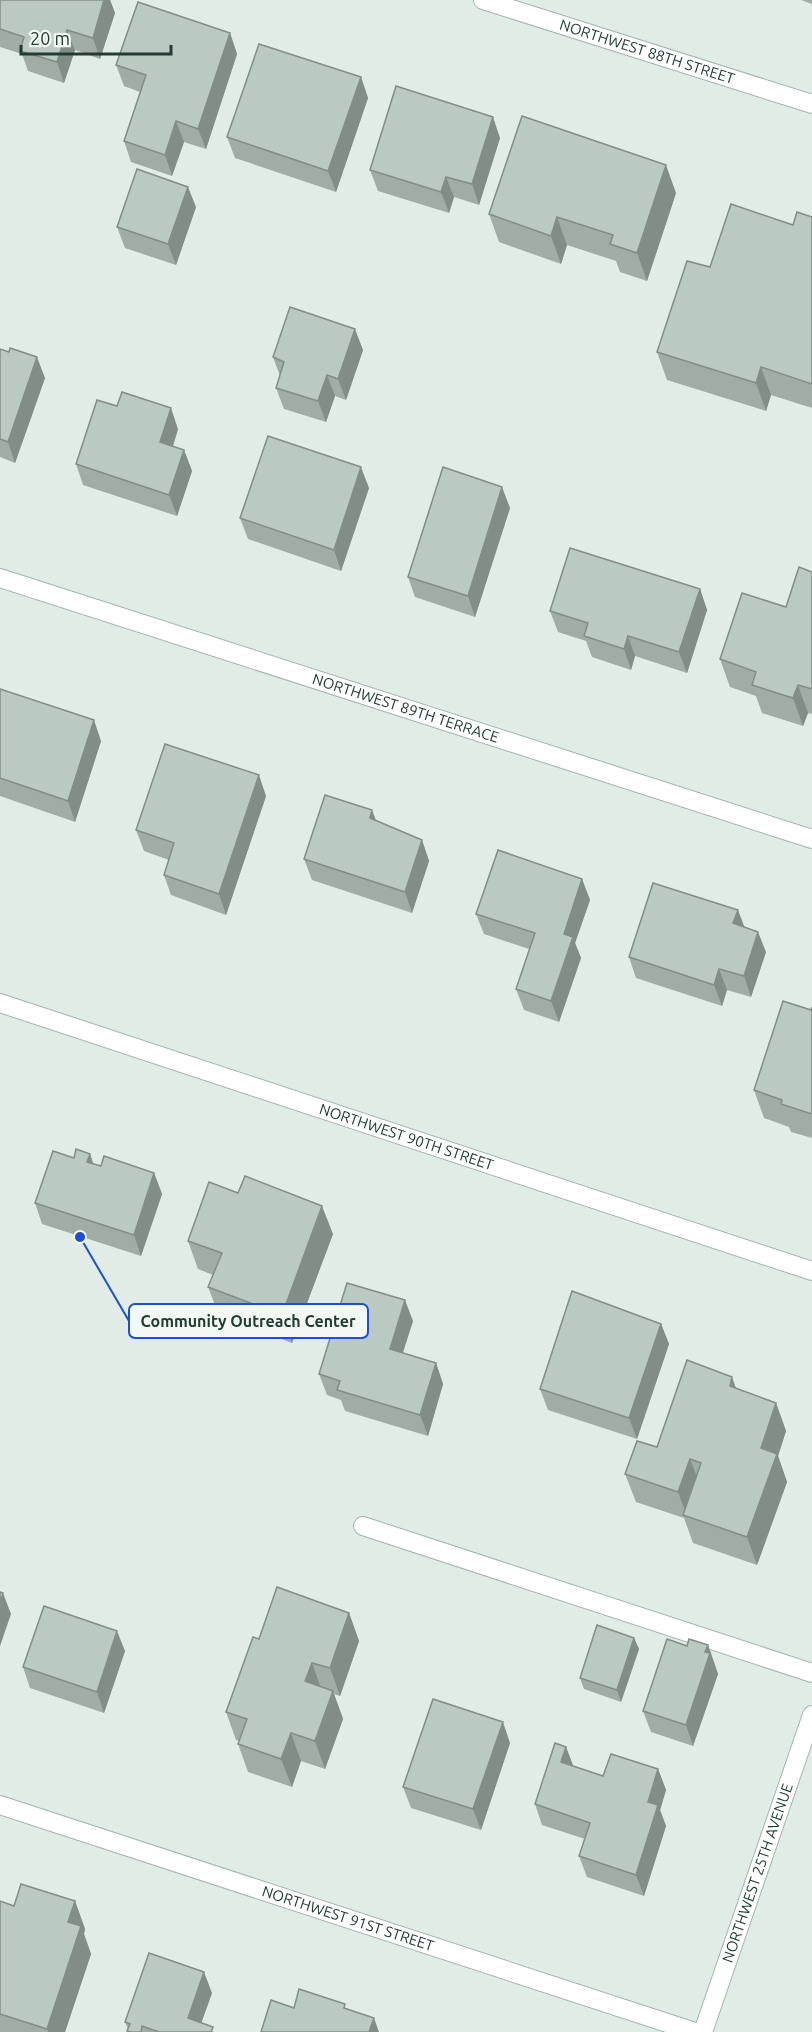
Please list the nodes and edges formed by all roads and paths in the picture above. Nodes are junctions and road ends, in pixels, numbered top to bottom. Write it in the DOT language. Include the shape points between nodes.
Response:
graph roads {
  1 [pos="483,0"];
  2 [pos="812,104"];
  3 [pos="0,578"];
  4 [pos="812,839"];
  5 [pos="0,1003"];
  6 [pos="812,1271"];
  7 [pos="363,1526"];
  8 [pos="812,1673"];
  9 [pos="812,1715"];
  10 [pos="0,1805"];
  11 [pos="695,2032"];
  12 [pos="703,2032"];
  1 -- 2 [label="street, NORTHWEST 88TH STREET"];
  3 -- 4 [label="street, NORTHWEST 89TH TERRACE"];
  5 -- 6 [label="street, NORTHWEST 90TH STREET"];
  7 -- 8 [label="street"];
  9 -- 12 [label="street, NORTHWEST 25TH AVENUE"];
  10 -- 11 [label="street, NORTHWEST 91ST STREET"];
}
